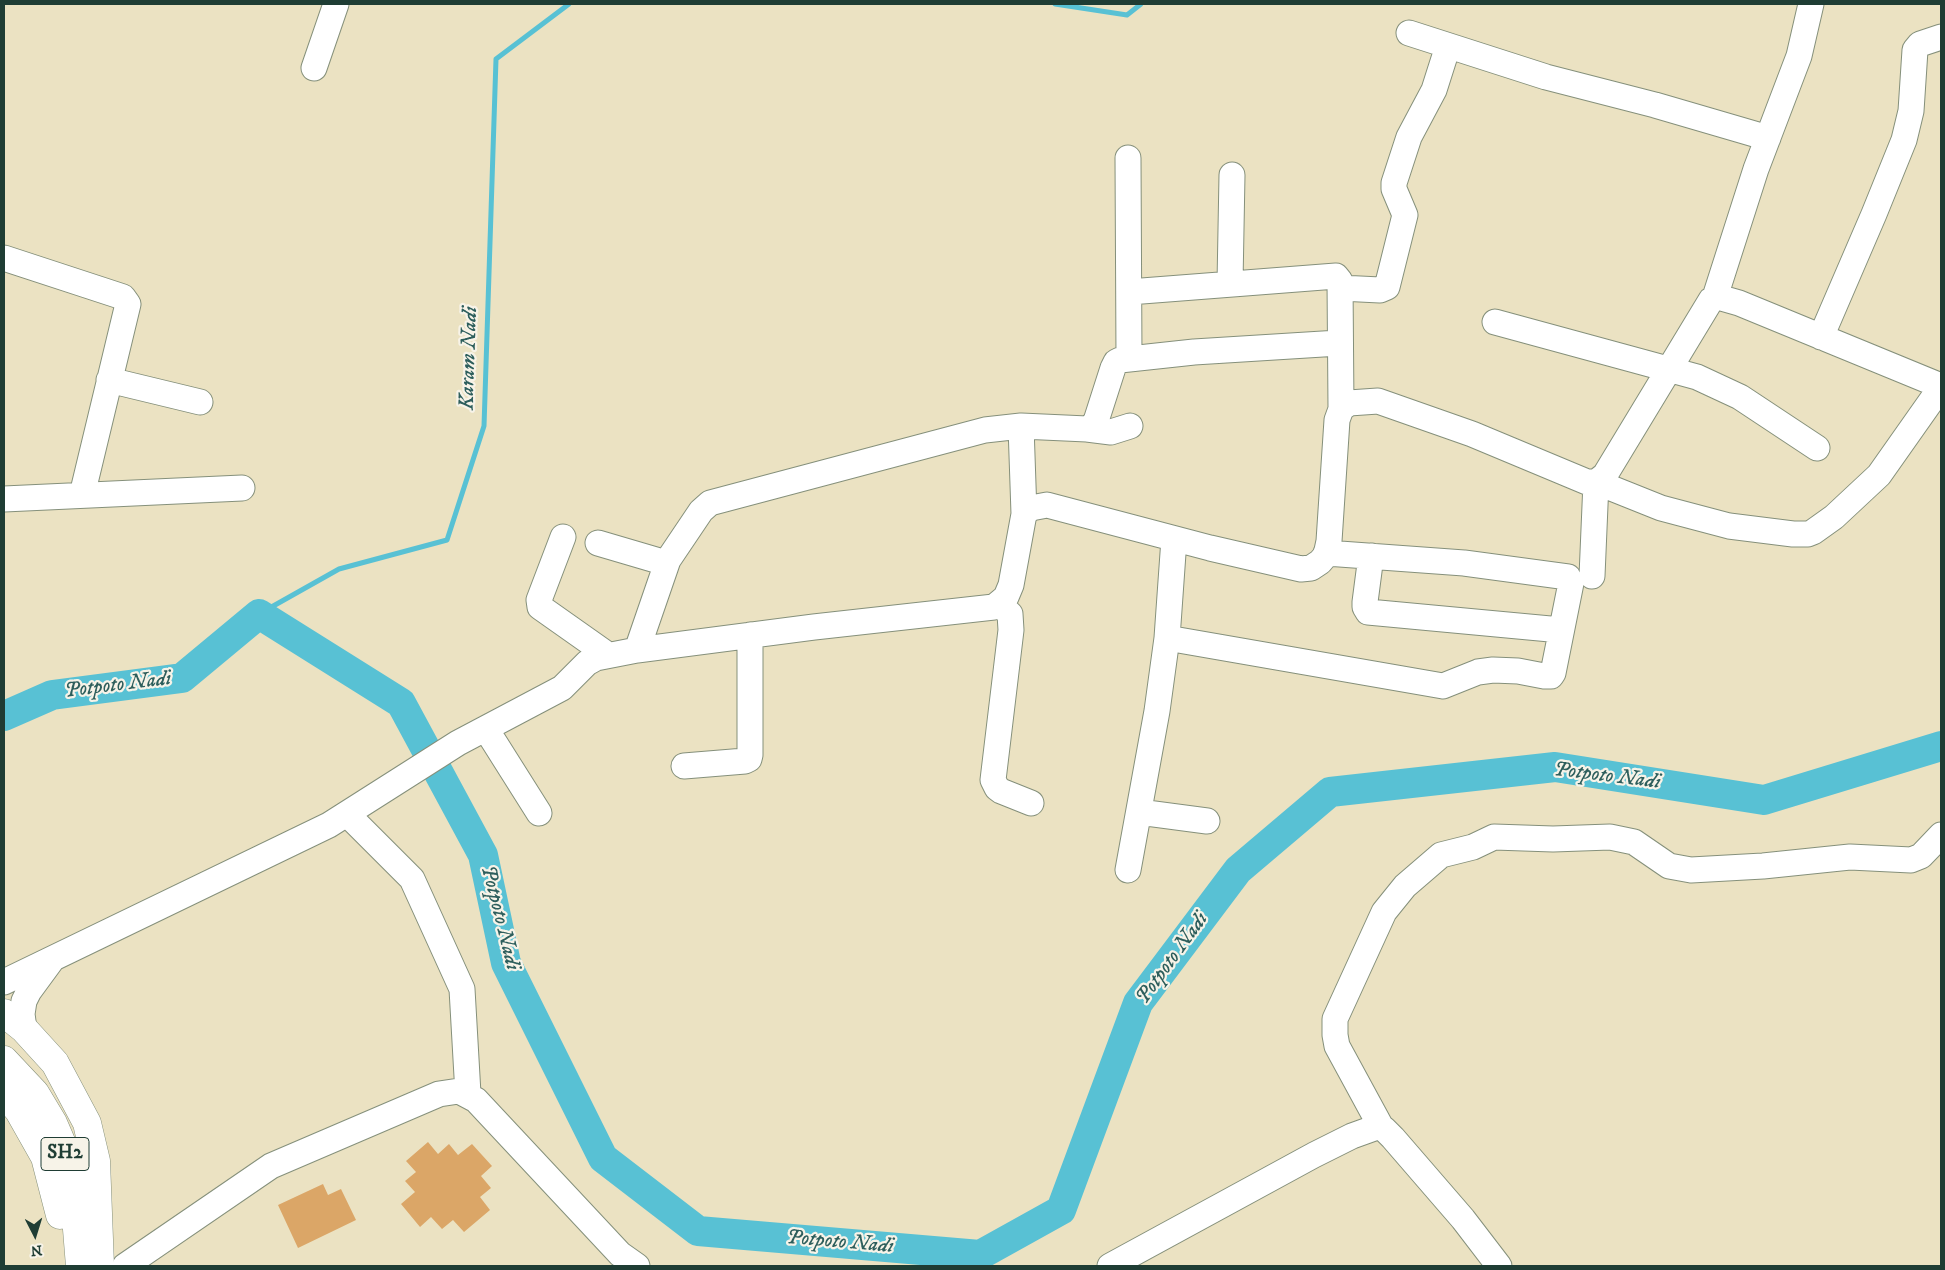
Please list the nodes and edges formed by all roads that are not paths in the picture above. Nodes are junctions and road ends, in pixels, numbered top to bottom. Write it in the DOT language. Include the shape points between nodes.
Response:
graph roads {
  1 [pos="336,4"];
  2 [pos="1811,4"];
  3 [pos="1409,34"];
  4 [pos="1941,37"];
  5 [pos="1448,46"];
  6 [pos="314,68"];
  7 [pos="1768,138"];
  8 [pos="1128,158"];
  9 [pos="1232,175"];
  10 [pos="4,258"];
  11 [pos="1230,283"];
  12 [pos="1340,288"];
  13 [pos="1129,292"];
  14 [pos="1715,297"];
  15 [pos="1495,322"];
  16 [pos="1821,337"];
  17 [pos="1339,343"];
  18 [pos="1129,358"];
  19 [pos="1669,370"];
  20 [pos="109,380"];
  21 [pos="1941,386"];
  22 [pos="200,402"];
  23 [pos="1340,410"];
  24 [pos="1021,426"];
  25 [pos="1130,426"];
  26 [pos="1087,429"];
  27 [pos="1817,448"];
  28 [pos="1596,482"];
  29 [pos="242,488"];
  30 [pos="82,495"];
  31 [pos="4,499"];
  32 [pos="1024,514"];
  33 [pos="562,537"];
  34 [pos="1174,539"];
  35 [pos="598,543"];
  36 [pos="1326,553"];
  37 [pos="1371,556"];
  38 [pos="666,564"];
  39 [pos="1592,576"];
  40 [pos="999,604"];
  41 [pos="1567,626"];
  42 [pos="750,635"];
  43 [pos="1167,638"];
  44 [pos="637,650"];
  45 [pos="608,656"];
  46 [pos="486,729"];
  47 [pos="684,766"];
  48 [pos="1031,802"];
  49 [pos="539,812"];
  50 [pos="1138,812"];
  51 [pos="348,814"];
  52 [pos="1207,820"];
  53 [pos="1941,835"];
  54 [pos="1128,870"];
  55 [pos="53,959"];
  56 [pos="4,982"];
  57 [pos="14,1021"];
  58 [pos="4,1060"];
  59 [pos="4,1093"];
  60 [pos="468,1094"];
  61 [pos="1368,1130"];
  62 [pos="64,1266"];
  63 [pos="80,1266"];
  64 [pos="100,1266"];
  65 [pos="125,1266"];
  66 [pos="637,1266"];
  67 [pos="1110,1266"];
  68 [pos="1499,1266"];
  1 -- 6 [label="street"];
  2 -- 7 [label="street" via="1799,56"];
  3 -- 5 [label="street"];
  4 -- 16 [label="street" via="1920,44 1915,50 1911,111 1904,140"];
  5 -- 7 [label="street" via="1546,77"];
  5 -- 12 [label="street" via="1434,90 1408,137 1394,186 1405,215 1387,286 1380,290"];
  7 -- 14 [label="street"];
  8 -- 13 [label="street"];
  9 -- 11 [label="street"];
  10 -- 20 [label="street" via="127,300 128,308"];
  11 -- 12 [label="street" via="1332,275 1338,278"];
  11 -- 13 [label="street"];
  12 -- 17 [label="street"];
  13 -- 18 [label="street"];
  14 -- 16 [label="street" via="1739,303"];
  14 -- 19 [label="street"];
  15 -- 19 [label="street"];
  16 -- 21 [label="street"];
  17 -- 18 [label="street"];
  17 -- 23 [label="street"];
  18 -- 26 [label="street" via="1114,365 1096,421"];
  19 -- 27 [label="street" via="1698,377 1740,398"];
  19 -- 28 [label="street" via="1605,476"];
  20 -- 22 [label="street"];
  20 -- 30 [label="street"];
  21 -- 28 [label="street" via="1879,475 1834,516 1808,534 1729,526 1661,508"];
  23 -- 28 [label="street" via="1349,403 1378,400 1472,434 1588,482"];
  23 -- 36 [label="street"];
  24 -- 26 [label="street"];
  24 -- 32 [label="street"];
  24 -- 38 [label="street" via="985,430 717,500 701,511"];
  25 -- 26 [label="street" via="1111,432"];
  28 -- 39 [label="street"];
  29 -- 30 [label="street"];
  30 -- 31 [label="street"];
  32 -- 34 [label="street" via="1030,508 1047,506"];
  32 -- 40 [label="street" via="1011,585"];
  33 -- 45 [label="street" via="539,600 540,607"];
  34 -- 36 [label="street" via="1301,569 1316,565"];
  34 -- 43 [label="street"];
  35 -- 38 [label="street"];
  36 -- 37 [label="street"];
  37 -- 41 [label="street" via="1464,563 1566,576 1571,583"];
  37 -- 41 [label="street" via="1365,602 1368,612"];
  38 -- 44 [label="street"];
  40 -- 42 [label="street" via="990,608"];
  40 -- 48 [label="street" via="1010,614 1011,630 994,780 1001,791"];
  41 -- 43 [label="street" via="1551,676 1493,670 1478,672 1443,686"];
  42 -- 44 [label="street"];
  42 -- 47 [label="street" via="749,759"];
  43 -- 50 [label="street"];
  44 -- 45 [label="street"];
  45 -- 46 [label="street" via="592,659 562,688"];
  46 -- 49 [label="street"];
  46 -- 51 [label="street" via="458,743"];
  50 -- 52 [label="street"];
  50 -- 54 [label="street"];
  51 -- 55 [label="street"];
  51 -- 60 [label="street" via="412,879 462,989"];
  53 -- 61 [label="street" via="1921,856 1911,860 1841,858 1691,870 1669,866 1634,842 1610,837 1494,838 1474,847 1446,852 1405,886 1384,912 1335,1019 1337,1046"];
  55 -- 56 [label="street"];
  55 -- 57 [label="street" via="29,991 22,1014"];
  57 -- 64 [label="main road" via="55,1063 87,1122 96,1160"];
  58 -- 63 [label="main road, SH2" via="35,1093 62,1144 74,1192"];
  59 -- 62 [label="main road, SH2" via="19,1111 45,1156 61,1217"];
  60 -- 65 [label="street" via="459,1091 440,1094 271,1166"];
  60 -- 66 [label="street" via="620,1254"];
  61 -- 67 [label="street" via="1314,1154"];
  61 -- 68 [label="street" via="1393,1138"];
}
